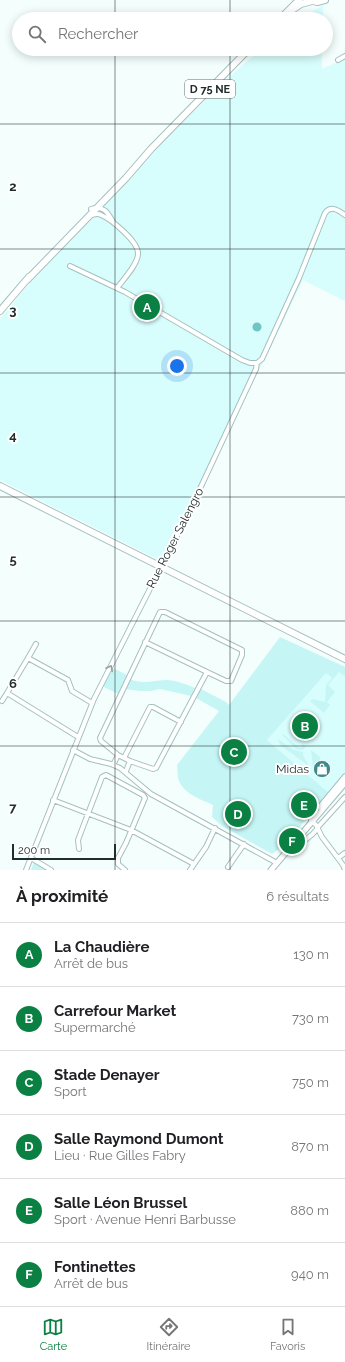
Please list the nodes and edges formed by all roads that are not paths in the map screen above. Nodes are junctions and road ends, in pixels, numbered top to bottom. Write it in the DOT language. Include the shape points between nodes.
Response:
graph roads {
  1 [pos="299,0"];
  2 [pos="325,0"];
  3 [pos="311,1"];
  4 [pos="288,12"];
  5 [pos="289,12"];
  6 [pos="242,56"];
  7 [pos="345,56"];
  8 [pos="338,60"];
  9 [pos="151,149"];
  10 [pos="109,196"];
  11 [pos="98,204"];
  12 [pos="106,211"];
  13 [pos="91,212"];
  14 [pos="102,215"];
  15 [pos="345,215"];
  16 [pos="114,223"];
  17 [pos="70,266"];
  18 [pos="117,288"];
  19 [pos="0,311"];
  20 [pos="257,363"];
  21 [pos="0,486"];
  22 [pos="160,567"];
  23 [pos="145,642"];
  24 [pos="36,644"];
  25 [pos="28,658"];
  26 [pos="345,659"];
  27 [pos="207,672"];
  28 [pos="7,694"];
  29 [pos="2,701"];
  30 [pos="92,703"];
  31 [pos="181,722"];
  32 [pos="78,737"];
  33 [pos="73,750"];
  34 [pos="118,755"];
  35 [pos="124,758"];
  36 [pos="130,761"];
  37 [pos="113,764"];
  38 [pos="126,771"];
  39 [pos="345,777"];
  40 [pos="345,783"];
  41 [pos="345,797"];
  42 [pos="54,800"];
  43 [pos="88,813"];
  44 [pos="312,821"];
  45 [pos="318,827"];
  46 [pos="216,828"];
  47 [pos="306,828"];
  48 [pos="131,830"];
  49 [pos="314,833"];
  50 [pos="322,837"];
  51 [pos="244,844"];
  52 [pos="290,848"];
  53 [pos="79,850"];
  54 [pos="345,852"];
  55 [pos="30,858"];
  56 [pos="338,858"];
  57 [pos="277,863"];
  58 [pos="194,864"];
  59 [pos="228,867"];
  60 [pos="26,870"];
  61 [pos="51,870"];
  62 [pos="125,870"];
  63 [pos="190,870"];
  64 [pos="271,870"];
  65 [pos="345,870"];
  1 -- 4 [label="main road"];
  2 -- 3 [label="main road"];
  3 -- 5 [label="main road"];
  6 -- 9 [label="main road, D 75 NE"];
  7 -- 8 [label="street"];
  9 -- 10 [label="main road, D 75 NE"];
  9 -- 11 [label="main road, D 75 NE"];
  10 -- 11 [label="main road, D 75 NE"];
  10 -- 12 [label="street" via="105,204"];
  11 -- 12 [label="street"];
  11 -- 13 [label="main road, D 75 NE"];
  11 -- 14 [label="street"];
  12 -- 16 [label="street"];
  13 -- 14 [label="street"];
  13 -- 19 [label="main road, D 75 NE"];
  14 -- 16 [label="street"];
  15 -- 20 [label="street, Rue Roger Salengro" via="329,209 325,213 277,327 262,359"];
  16 -- 18 [label="street" via="138,249 136,262"];
  17 -- 18 [label="street"];
  18 -- 20 [label="street" via="242,360"];
  20 -- 22 [label="street, Rue Roger Salengro" via="190,510"];
  21 -- 22 [label="main road"];
  22 -- 26 [label="main road"];
  30 -- 22 [label="street, Rue Roger Salengro, one-way"];
  23 -- 27 [label="street"];
  23 -- 27 [label="street" via="162,611 242,650 231,681"];
  23 -- 34 [label="street" via="100,738"];
  24 -- 25 [label="street"];
  25 -- 28 [label="street"];
  25 -- 30 [label="street" via="68,680 72,691"];
  27 -- 31 [label="street"];
  28 -- 29 [label="street"];
  28 -- 32 [label="street"];
  30 -- 32 [label="street, Rue Roger Salengro"];
  31 -- 35 [label="street" via="150,707"];
  31 -- 36 [label="street" via="156,768"];
  32 -- 33 [label="street, Rue Roger Salengro"];
  33 -- 37 [label="street" via="92,760"];
  33 -- 42 [label="street, Rue Roger Salengro"];
  34 -- 35 [label="street"];
  34 -- 37 [label="street"];
  35 -- 36 [label="street"];
  36 -- 38 [label="street"];
  37 -- 38 [label="street"];
  38 -- 46 [label="street" via="151,794"];
  39 -- 44 [label="street"];
  40 -- 44 [label="street"];
  41 -- 45 [label="street"];
  42 -- 43 [label="street"];
  42 -- 55 [label="street, Rue Roger Salengro"];
  43 -- 48 [label="street"];
  43 -- 48 [label="street" via="102,777 106,775 144,797"];
  43 -- 53 [label="street" via="78,840"];
  44 -- 45 [label="street"];
  44 -- 47 [label="street"];
  45 -- 49 [label="street"];
  45 -- 50 [label="street"];
  46 -- 51 [label="street"];
  46 -- 58 [label="street"];
  47 -- 49 [label="street"];
  47 -- 52 [label="street"];
  48 -- 58 [label="street"];
  48 -- 62 [label="street" via="117,859 118,864"];
  49 -- 50 [label="street"];
  49 -- 52 [label="street"];
  50 -- 56 [label="street"];
  51 -- 57 [label="street"];
  51 -- 59 [label="street"];
  52 -- 57 [label="street"];
  54 -- 56 [label="street"];
  55 -- 60 [label="street, Rue Roger Salengro"];
  55 -- 61 [label="street"];
  56 -- 65 [label="street"];
  57 -- 64 [label="street"];
  58 -- 63 [label="street"];
}
